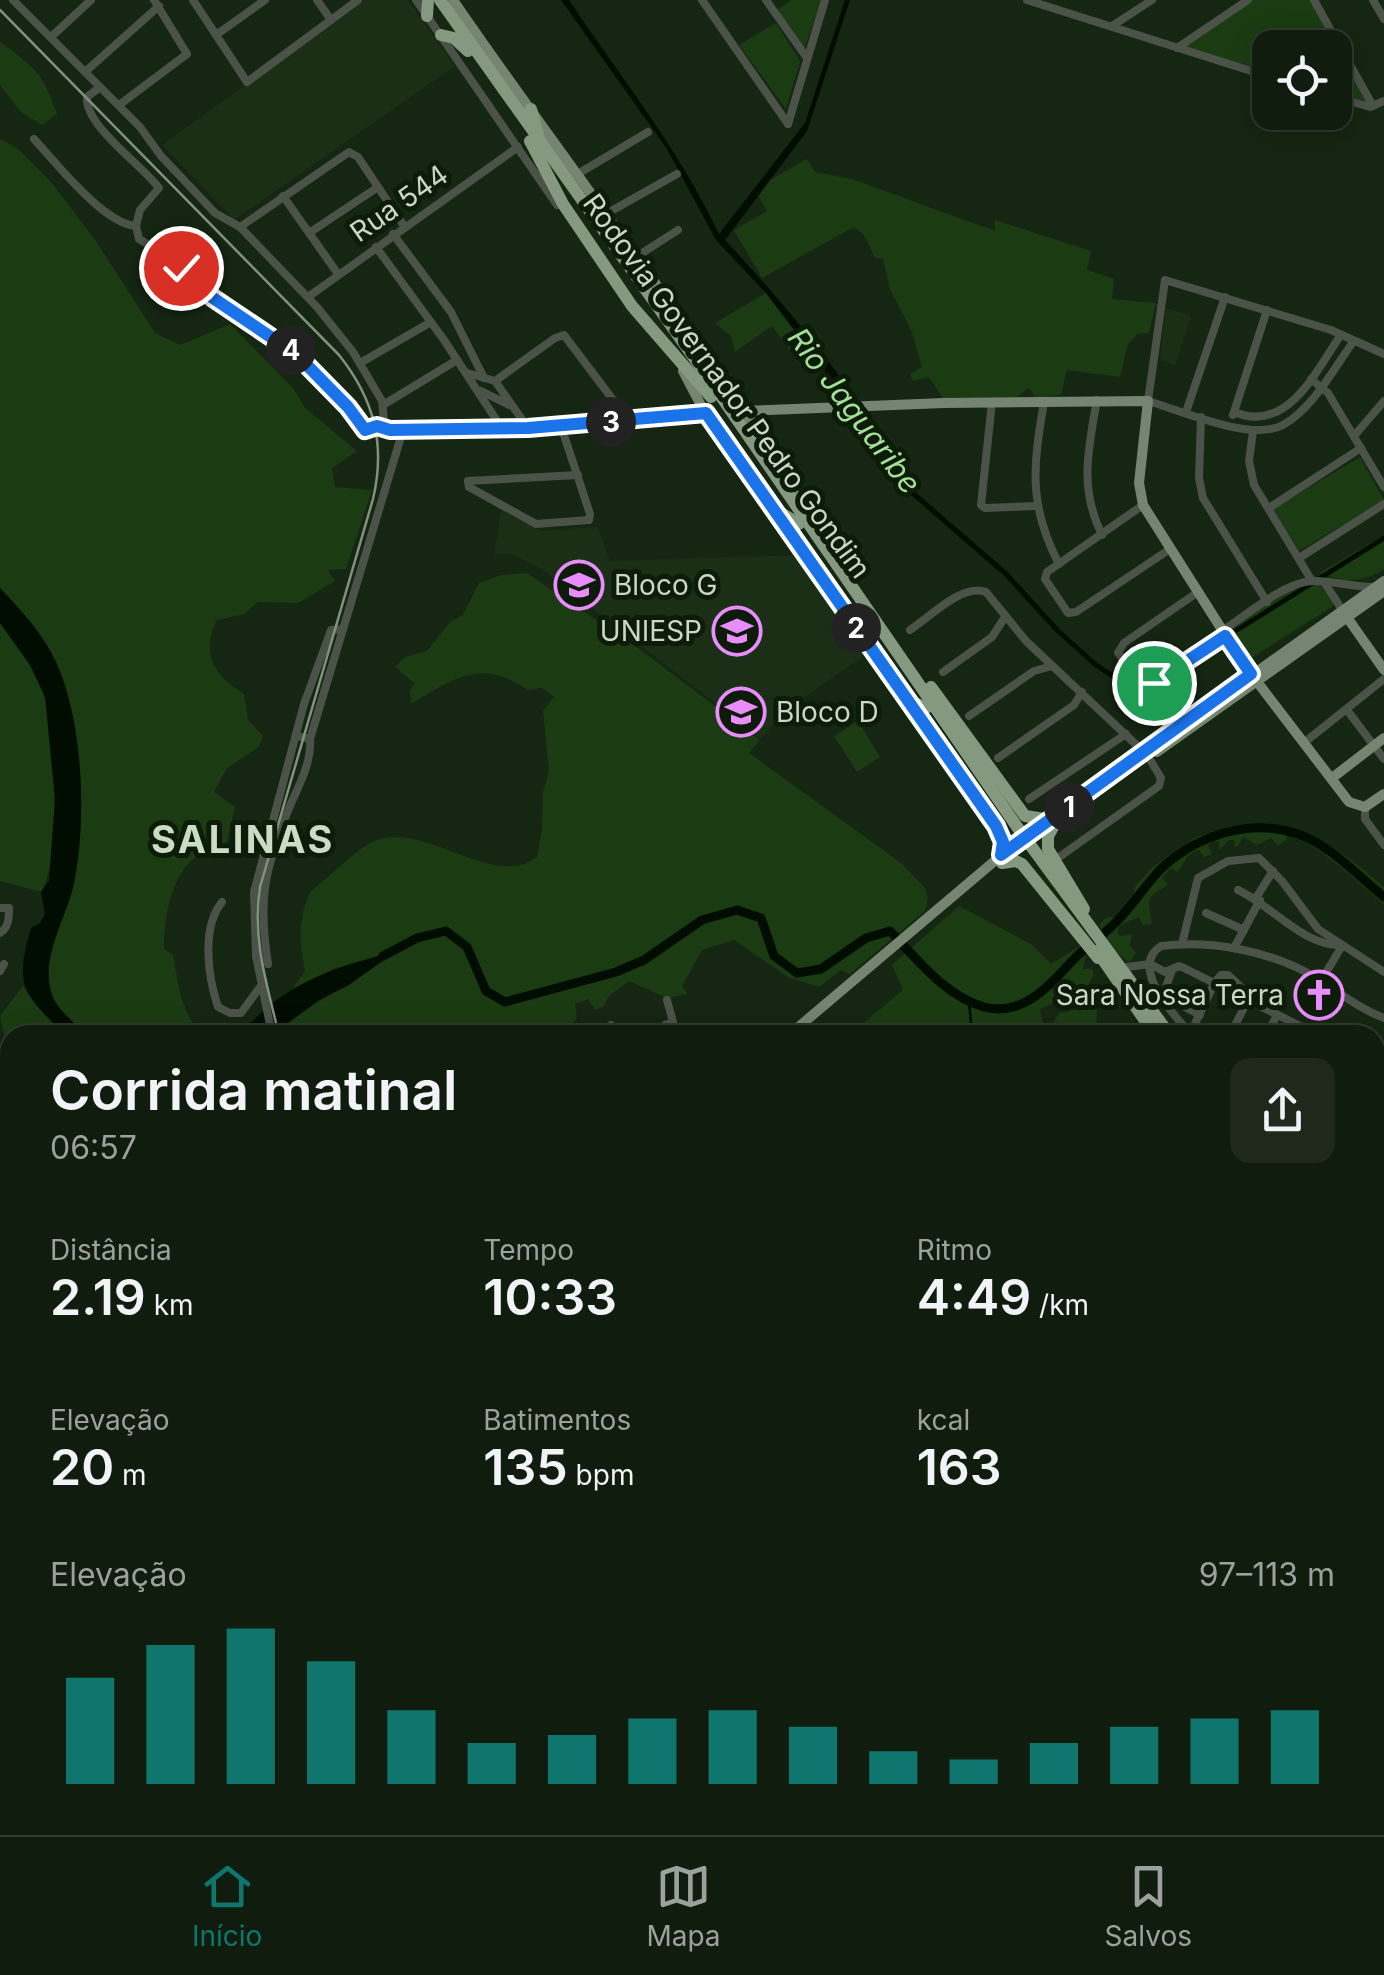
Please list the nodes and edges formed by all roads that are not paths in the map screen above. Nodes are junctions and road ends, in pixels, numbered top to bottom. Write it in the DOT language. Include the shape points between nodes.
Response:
graph roads {
  1 [pos="13,0"];
  2 [pos="91,0"];
  3 [pos="192,0"];
  4 [pos="266,0"];
  5 [pos="317,0"];
  6 [pos="358,0"];
  7 [pos="416,0"];
  8 [pos="429,0"];
  9 [pos="440,0"];
  10 [pos="453,0"];
  11 [pos="702,0"];
  12 [pos="766,0"];
  13 [pos="825,0"];
  14 [pos="1027,0"];
  15 [pos="1055,0"];
  16 [pos="1152,0"];
  17 [pos="1248,0"];
  18 [pos="1314,0"];
  19 [pos="1373,0"];
  20 [pos="156,3"];
  21 [pos="1046,6"];
  22 [pos="427,16"];
  23 [pos="1384,19"];
  24 [pos="331,20"];
  25 [pos="1112,26"];
  26 [pos="216,35"];
  27 [pos="51,36"];
  28 [pos="441,36"];
  29 [pos="1177,48"];
  30 [pos="468,51"];
  31 [pos="807,58"];
  32 [pos="1252,71"];
  33 [pos="86,72"];
  34 [pos="100,87"];
  35 [pos="1352,101"];
  36 [pos="1384,102"];
  37 [pos="119,105"];
  38 [pos="1373,106"];
  39 [pos="531,110"];
  40 [pos="648,132"];
  41 [pos="34,139"];
  42 [pos="542,146"];
  43 [pos="518,148"];
  44 [pos="677,174"];
  45 [pos="576,175"];
  46 [pos="378,186"];
  47 [pos="284,196"];
  48 [pos="589,208"];
  49 [pos="604,216"];
  50 [pos="573,218"];
  51 [pos="136,226"];
  52 [pos="404,226"];
  53 [pos="240,227"];
  54 [pos="678,230"];
  55 [pos="309,233"];
  56 [pos="394,234"];
  57 [pos="376,246"];
  58 [pos="636,257"];
  59 [pos="414,262"];
  60 [pos="338,274"];
  61 [pos="404,284"];
  62 [pos="308,296"];
  63 [pos="1225,297"];
  64 [pos="655,302"];
  65 [pos="1267,310"];
  66 [pos="638,314"];
  67 [pos="431,322"];
  68 [pos="460,327"];
  69 [pos="1340,336"];
  70 [pos="444,340"];
  71 [pos="1353,342"];
  72 [pos="668,347"];
  73 [pos="1384,354"];
  74 [pos="457,360"];
  75 [pos="360,363"];
  76 [pos="467,372"];
  77 [pos="484,378"];
  78 [pos="1311,379"];
  79 [pos="495,381"];
  80 [pos="1321,386"];
  81 [pos="477,389"];
  82 [pos="1097,400"];
  83 [pos="1148,401"];
  84 [pos="992,402"];
  85 [pos="1044,402"];
  86 [pos="1384,402"];
  87 [pos="384,405"];
  88 [pos="513,406"];
  89 [pos="744,411"];
  90 [pos="1186,412"];
  91 [pos="1234,412"];
  92 [pos="1280,412"];
  93 [pos="706,413"];
  94 [pos="1201,417"];
  95 [pos="629,421"];
  96 [pos="1230,424"];
  97 [pos="1285,424"];
  98 [pos="561,426"];
  99 [pos="528,428"];
  100 [pos="385,430"];
  101 [pos="403,430"];
  102 [pos="503,430"];
  103 [pos="1253,431"];
  104 [pos="1354,436"];
  105 [pos="1361,448"];
  106 [pos="578,475"];
  107 [pos="1383,481"];
  108 [pos="1384,504"];
  109 [pos="1143,505"];
  110 [pos="1036,506"];
  111 [pos="772,507"];
  112 [pos="1269,508"];
  113 [pos="803,524"];
  114 [pos="1102,535"];
  115 [pos="1170,548"];
  116 [pos="1299,558"];
  117 [pos="1059,564"];
  118 [pos="1307,570"];
  119 [pos="1317,581"];
  120 [pos="1291,586"];
  121 [pos="1381,586"];
  122 [pos="1198,592"];
  123 [pos="1267,602"];
  124 [pos="1345,614"];
  125 [pos="873,615"];
  126 [pos="1005,617"];
  127 [pos="343,629"];
  128 [pos="910,630"];
  129 [pos="1016,631"];
  130 [pos="1223,633"];
  131 [pos="992,637"];
  132 [pos="1041,656"];
  133 [pos="1052,666"];
  134 [pos="1384,670"];
  135 [pos="1034,671"];
  136 [pos="944,672"];
  137 [pos="1253,678"];
  138 [pos="1384,678"];
  139 [pos="1082,692"];
  140 [pos="906,699"];
  141 [pos="1091,702"];
  142 [pos="1074,704"];
  143 [pos="926,708"];
  144 [pos="1346,710"];
  145 [pos="969,716"];
  146 [pos="1114,722"];
  147 [pos="1126,734"];
  148 [pos="297,736"];
  149 [pos="310,740"];
  150 [pos="1305,742"];
  151 [pos="1379,742"];
  152 [pos="1106,745"];
  153 [pos="1147,755"];
  154 [pos="998,758"];
  155 [pos="1384,758"];
  156 [pos="1332,778"];
  157 [pos="1384,794"];
  158 [pos="1030,799"];
  159 [pos="1365,807"];
  160 [pos="1053,821"];
  161 [pos="1023,842"];
  162 [pos="1384,844"];
  163 [pos="1001,859"];
  164 [pos="1054,860"];
  165 [pos="1273,870"];
  166 [pos="1238,890"];
  167 [pos="1258,899"];
  168 [pos="222,902"];
  169 [pos="4,908"];
  170 [pos="1206,913"];
  171 [pos="1244,930"];
  172 [pos="0,933"];
  173 [pos="259,935"];
  174 [pos="1182,944"];
  175 [pos="1341,945"];
  176 [pos="1234,948"];
  177 [pos="1100,949"];
  178 [pos="891,955"];
  179 [pos="268,964"];
  180 [pos="1150,964"];
  181 [pos="1172,970"];
  182 [pos="1384,972"];
  183 [pos="1321,981"];
  184 [pos="1215,982"];
  185 [pos="260,986"];
  186 [pos="1160,993"];
  187 [pos="667,1000"];
  188 [pos="1248,1000"];
  189 [pos="1200,1015"];
  190 [pos="1277,1015"];
  191 [pos="1384,1018"];
  192 [pos="269,1025"];
  193 [pos="665,1025"];
  194 [pos="802,1025"];
  195 [pos="811,1025"];
  196 [pos="1149,1025"];
  197 [pos="1162,1025"];
  198 [pos="1184,1025"];
  199 [pos="1195,1025"];
  200 [pos="1235,1025"];
  201 [pos="1272,1025"];
  202 [pos="1295,1025"];
  1 -- 27 [label="street"];
  2 -- 27 [label="street"];
  3 -- 26 [label="street"];
  4 -- 26 [label="street"];
  5 -- 24 [label="street"];
  6 -- 24 [label="street"];
  7 -- 22 [label="street"];
  8 -- 22 [label="highway"];
  8 -- 30 [label="highway, Rodovia Governador Pedro Gondim"];
  9 -- 42 [label="highway, Rodovia Governador Pedro Gondim"];
  10 -- 39 [label="main road"];
  11 -- 31 [label="street" via="788,124"];
  12 -- 31 [label="street"];
  13 -- 31 [label="street"];
  14 -- 21 [label="street"];
  15 -- 21 [label="street"];
  16 -- 25 [label="street"];
  17 -- 29 [label="street"];
  18 -- 38 [label="street"];
  19 -- 23 [label="street"];
  20 -- 33 [label="street"];
  20 -- 37 [label="street" via="187,51 184,60"];
  21 -- 25 [label="street"];
  22 -- 28 [label="street"];
  24 -- 26 [label="street" via="247,82"];
  25 -- 29 [label="street"];
  27 -- 33 [label="street"];
  28 -- 30 [label="highway"];
  28 -- 43 [label="street"];
  29 -- 32 [label="street"];
  30 -- 50 [label="highway, Rodovia Governador Pedro Gondim"];
  33 -- 34 [label="street"];
  34 -- 37 [label="street"];
  34 -- 51 [label="street" via="87,97 88,108 159,188"];
  35 -- 38 [label="street"];
  36 -- 38 [label="street"];
  37 -- 53 [label="street" via="215,213"];
  39 -- 42 [label="highway"];
  39 -- 45 [label="main road"];
  40 -- 45 [label="street"];
  41 -- 51 [label="street" via="109,214"];
  42 -- 48 [label="highway, Rodovia Governador Pedro Gondim"];
  43 -- 52 [label="street, Rua 544"];
  43 -- 72 [label="street" via="629,308"];
  44 -- 49 [label="street"];
  45 -- 49 [label="main road"];
  46 -- 47 [label="street" via="353,153 340,155"];
  46 -- 52 [label="street"];
  46 -- 55 [label="street"];
  47 -- 53 [label="street"];
  47 -- 55 [label="street"];
  48 -- 50 [label="highway" via="576,206"];
  48 -- 64 [label="highway, Rodovia Governador Pedro Gondim"];
  49 -- 58 [label="main road"];
  50 -- 66 [label="highway, Rodovia Governador Pedro Gondim"];
  51 -- 100 [label="street" via="139,239 296,354 363,428"];
  52 -- 56 [label="street, Rua 544"];
  53 -- 62 [label="street"];
  54 -- 58 [label="street"];
  55 -- 60 [label="street"];
  56 -- 57 [label="street, Rua 544"];
  56 -- 59 [label="street"];
  57 -- 60 [label="street, Rua 544"];
  57 -- 61 [label="street"];
  58 -- 89 [label="main road"];
  59 -- 61 [label="street"];
  59 -- 68 [label="street"];
  60 -- 62 [label="street, Rua 544"];
  61 -- 67 [label="street"];
  62 -- 75 [label="street"];
  63 -- 65 [label="street"];
  63 -- 83 [label="street" via="1166,280"];
  63 -- 90 [label="street"];
  64 -- 66 [label="highway" via="652,318"];
  64 -- 113 [label="highway, Rodovia Governador Pedro Gondim"];
  65 -- 69 [label="street"];
  65 -- 91 [label="street"];
  66 -- 72 [label="highway, Rodovia Governador Pedro Gondim"];
  67 -- 70 [label="street"];
  67 -- 75 [label="street"];
  68 -- 70 [label="street"];
  68 -- 77 [label="street"];
  69 -- 71 [label="street"];
  69 -- 78 [label="street"];
  70 -- 74 [label="street"];
  71 -- 73 [label="street"];
  71 -- 80 [label="street"];
  72 -- 93 [label="main road"];
  72 -- 113 [label="highway, Rodovia Governador Pedro Gondim"];
  74 -- 76 [label="street"];
  74 -- 87 [label="street"];
  75 -- 87 [label="street"];
  76 -- 77 [label="street"];
  76 -- 81 [label="street"];
  77 -- 79 [label="street"];
  78 -- 80 [label="street"];
  78 -- 92 [label="street"];
  79 -- 88 [label="street"];
  79 -- 95 [label="street" via="564,336"];
  80 -- 97 [label="street"];
  80 -- 104 [label="street"];
  81 -- 88 [label="street"];
  81 -- 102 [label="street"];
  82 -- 83 [label="main road"];
  82 -- 85 [label="main road"];
  82 -- 114 [label="street" via="1085,484"];
  83 -- 90 [label="street"];
  83 -- 109 [label="main road" via="1139,482"];
  84 -- 85 [label="main road"];
  84 -- 89 [label="main road"];
  84 -- 110 [label="street" via="982,507"];
  85 -- 110 [label="street"];
  86 -- 104 [label="street"];
  87 -- 100 [label="street"];
  88 -- 99 [label="street"];
  89 -- 113 [label="main road" via="787,476"];
  90 -- 94 [label="street"];
  91 -- 92 [label="street" via="1259,418"];
  91 -- 96 [label="street"];
  92 -- 97 [label="street"];
  93 -- 95 [label="street"];
  93 -- 111 [label="main road"];
  94 -- 96 [label="street"];
  94 -- 123 [label="street" via="1203,498"];
  95 -- 98 [label="street"];
  96 -- 103 [label="street"];
  97 -- 103 [label="street"];
  98 -- 99 [label="street"];
  98 -- 106 [label="street"];
  99 -- 102 [label="street"];
  100 -- 101 [label="street"];
  101 -- 102 [label="street"];
  101 -- 127 [label="street"];
  103 -- 112 [label="street" via="1251,476"];
  104 -- 105 [label="street"];
  105 -- 107 [label="street"];
  105 -- 112 [label="street"];
  106 -- 106 [label="street" via="590,514 585,522 536,524 469,488 468,481"];
  108 -- 116 [label="street"];
  109 -- 114 [label="street"];
  109 -- 115 [label="main road"];
  110 -- 117 [label="street"];
  111 -- 113 [label="highway"];
  111 -- 140 [label="main road"];
  112 -- 116 [label="street"];
  113 -- 125 [label="highway, Rodovia Governador Pedro Gondim"];
  113 -- 143 [label="highway, Rodovia Governador Pedro Gondim"];
  114 -- 117 [label="street"];
  115 -- 117 [label="street" via="1076,612 1068,613 1044,578"];
  115 -- 122 [label="main road"];
  116 -- 118 [label="street"];
  118 -- 119 [label="street"];
  118 -- 120 [label="street"];
  119 -- 120 [label="street"];
  119 -- 121 [label="street"];
  119 -- 124 [label="street"];
  120 -- 123 [label="street"];
  121 -- 124 [label="main road"];
  122 -- 130 [label="main road"];
  122 -- 130 [label="street" via="1118,653 1150,684"];
  123 -- 130 [label="street"];
  124 -- 134 [label="main road"];
  124 -- 137 [label="main road"];
  125 -- 160 [label="highway" via="1025,816"];
  125 -- 161 [label="highway, Rodovia Governador Pedro Gondim"];
  126 -- 128 [label="street" via="976,589"];
  126 -- 129 [label="street"];
  126 -- 131 [label="street"];
  127 -- 148 [label="street" via="330,631"];
  127 -- 149 [label="street"];
  129 -- 131 [label="street"];
  129 -- 132 [label="street"];
  130 -- 137 [label="main road"];
  131 -- 136 [label="street"];
  132 -- 133 [label="street"];
  132 -- 135 [label="street"];
  133 -- 135 [label="street"];
  133 -- 139 [label="street"];
  135 -- 145 [label="street"];
  137 -- 150 [label="main road"];
  137 -- 153 [label="main road"];
  138 -- 144 [label="street"];
  139 -- 141 [label="street"];
  139 -- 142 [label="street"];
  140 -- 143 [label="highway"];
  140 -- 163 [label="main road" via="996,826"];
  141 -- 142 [label="street"];
  141 -- 146 [label="street"];
  142 -- 154 [label="street"];
  143 -- 161 [label="highway, Rodovia Governador Pedro Gondim"];
  144 -- 150 [label="street"];
  144 -- 151 [label="street"];
  146 -- 147 [label="street"];
  146 -- 152 [label="street"];
  147 -- 152 [label="street"];
  147 -- 153 [label="street"];
  148 -- 149 [label="street"];
  148 -- 173 [label="street" via="254,892"];
  149 -- 173 [label="street" via="270,864"];
  150 -- 156 [label="main road"];
  151 -- 155 [label="street"];
  151 -- 156 [label="main road"];
  152 -- 158 [label="street"];
  153 -- 160 [label="main road"];
  153 -- 164 [label="street" via="1161,784"];
  156 -- 159 [label="main road" via="1352,804"];
  157 -- 159 [label="main road"];
  159 -- 162 [label="street" via="1365,819"];
  160 -- 161 [label="main road"];
  160 -- 164 [label="highway" via="1047,845"];
  161 -- 163 [label="main road"];
  161 -- 177 [label="highway, Rodovia Governador Pedro Gondim"];
  163 -- 177 [label="highway" via="1022,864"];
  163 -- 178 [label="main road"];
  164 -- 177 [label="highway"];
  165 -- 167 [label="street"];
  165 -- 174 [label="street" via="1262,859 1244,858 1201,875"];
  165 -- 175 [label="street" via="1318,929"];
  166 -- 167 [label="street"];
  167 -- 171 [label="street"];
  167 -- 175 [label="street" via="1309,936"];
  168 -- 185 [label="street" via="209,949 218,1007 244,1012"];
  169 -- 172 [label="street" via="7,926"];
  170 -- 171 [label="street"];
  171 -- 176 [label="street"];
  173 -- 179 [label="street"];
  173 -- 185 [label="street"];
  174 -- 176 [label="street"];
  174 -- 180 [label="street" via="1158,947"];
  175 -- 182 [label="street"];
  175 -- 183 [label="street"];
  176 -- 183 [label="street"];
  177 -- 180 [label="street"];
  177 -- 196 [label="highway"];
  177 -- 197 [label="highway"];
  178 -- 194 [label="main road"];
  178 -- 195 [label="main road"];
  180 -- 181 [label="street"];
  180 -- 186 [label="street"];
  181 -- 184 [label="street" via="1178,966"];
  181 -- 186 [label="street"];
  183 -- 191 [label="street"];
  184 -- 188 [label="street"];
  184 -- 189 [label="street"];
  185 -- 192 [label="street"];
  186 -- 189 [label="street"];
  186 -- 198 [label="street"];
  187 -- 193 [label="street" via="672,1022"];
  188 -- 190 [label="street"];
  188 -- 200 [label="street"];
  189 -- 199 [label="street"];
  190 -- 201 [label="street"];
  190 -- 202 [label="street"];
}
